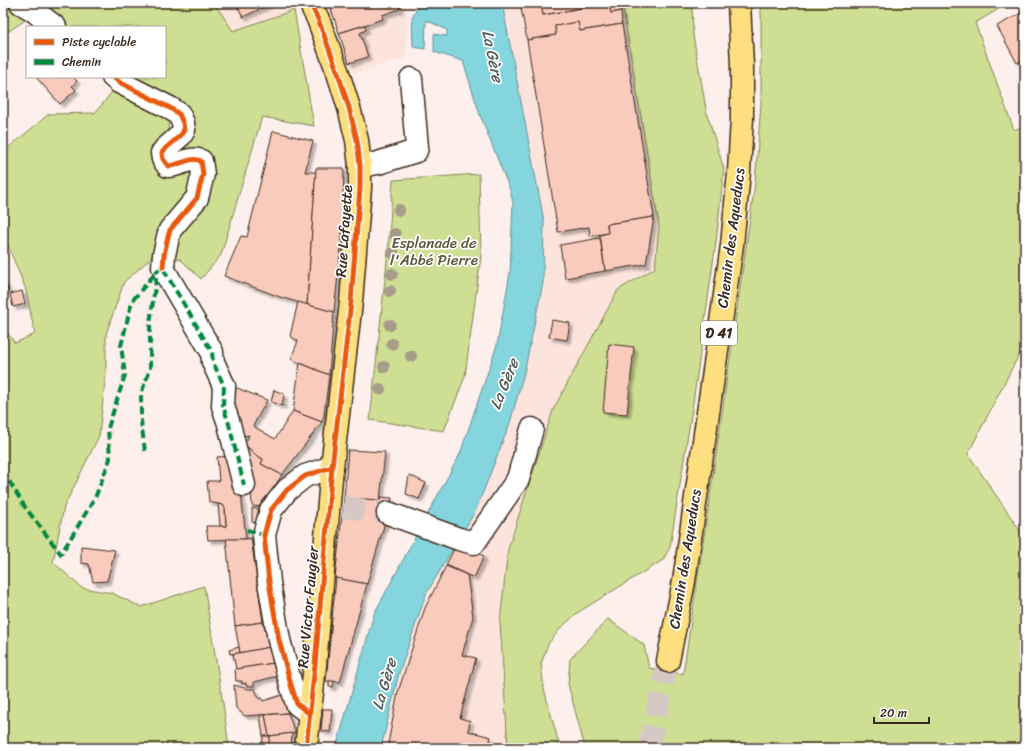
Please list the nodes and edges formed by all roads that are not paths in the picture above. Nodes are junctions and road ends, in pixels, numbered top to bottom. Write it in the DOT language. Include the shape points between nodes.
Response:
graph roads {
  1 [pos="21,3"];
  2 [pos="310,3"];
  3 [pos="739,3"];
  4 [pos="54,26"];
  5 [pos="115,78"];
  6 [pos="411,79"];
  7 [pos="360,166"];
  8 [pos="532,429"];
  9 [pos="332,467"];
  10 [pos="244,485"];
  11 [pos="388,513"];
  12 [pos="668,661"];
  13 [pos="310,714"];
  14 [pos="306,748"];
  1 -- 4 [label="street"];
  2 -- 7 [label="main road, Rue Lafayette" via="349,108"];
  3 -- 12 [label="main road, Chemin des Aqueducs / D 41" via="742,118 733,238 684,581"];
  5 -- 10 [label="street" via="179,114 184,130 162,153 168,166 188,159 201,161 203,174 196,198 170,230 163,267 212,352 213,362 224,386 223,406"];
  6 -- 7 [label="street" via="416,151"];
  7 -- 9 [label="main road, Rue Lafayette" via="351,302"];
  8 -- 11 [label="street" via="518,479 474,543"];
  9 -- 13 [label="main road, Rue Victor Faugier" via="336,506"];
  9 -- 13 [label="street" via="305,476 287,490 256,532 291,685 297,704"];
  13 -- 14 [label="main road, Rue Victor Faugier"];
}
